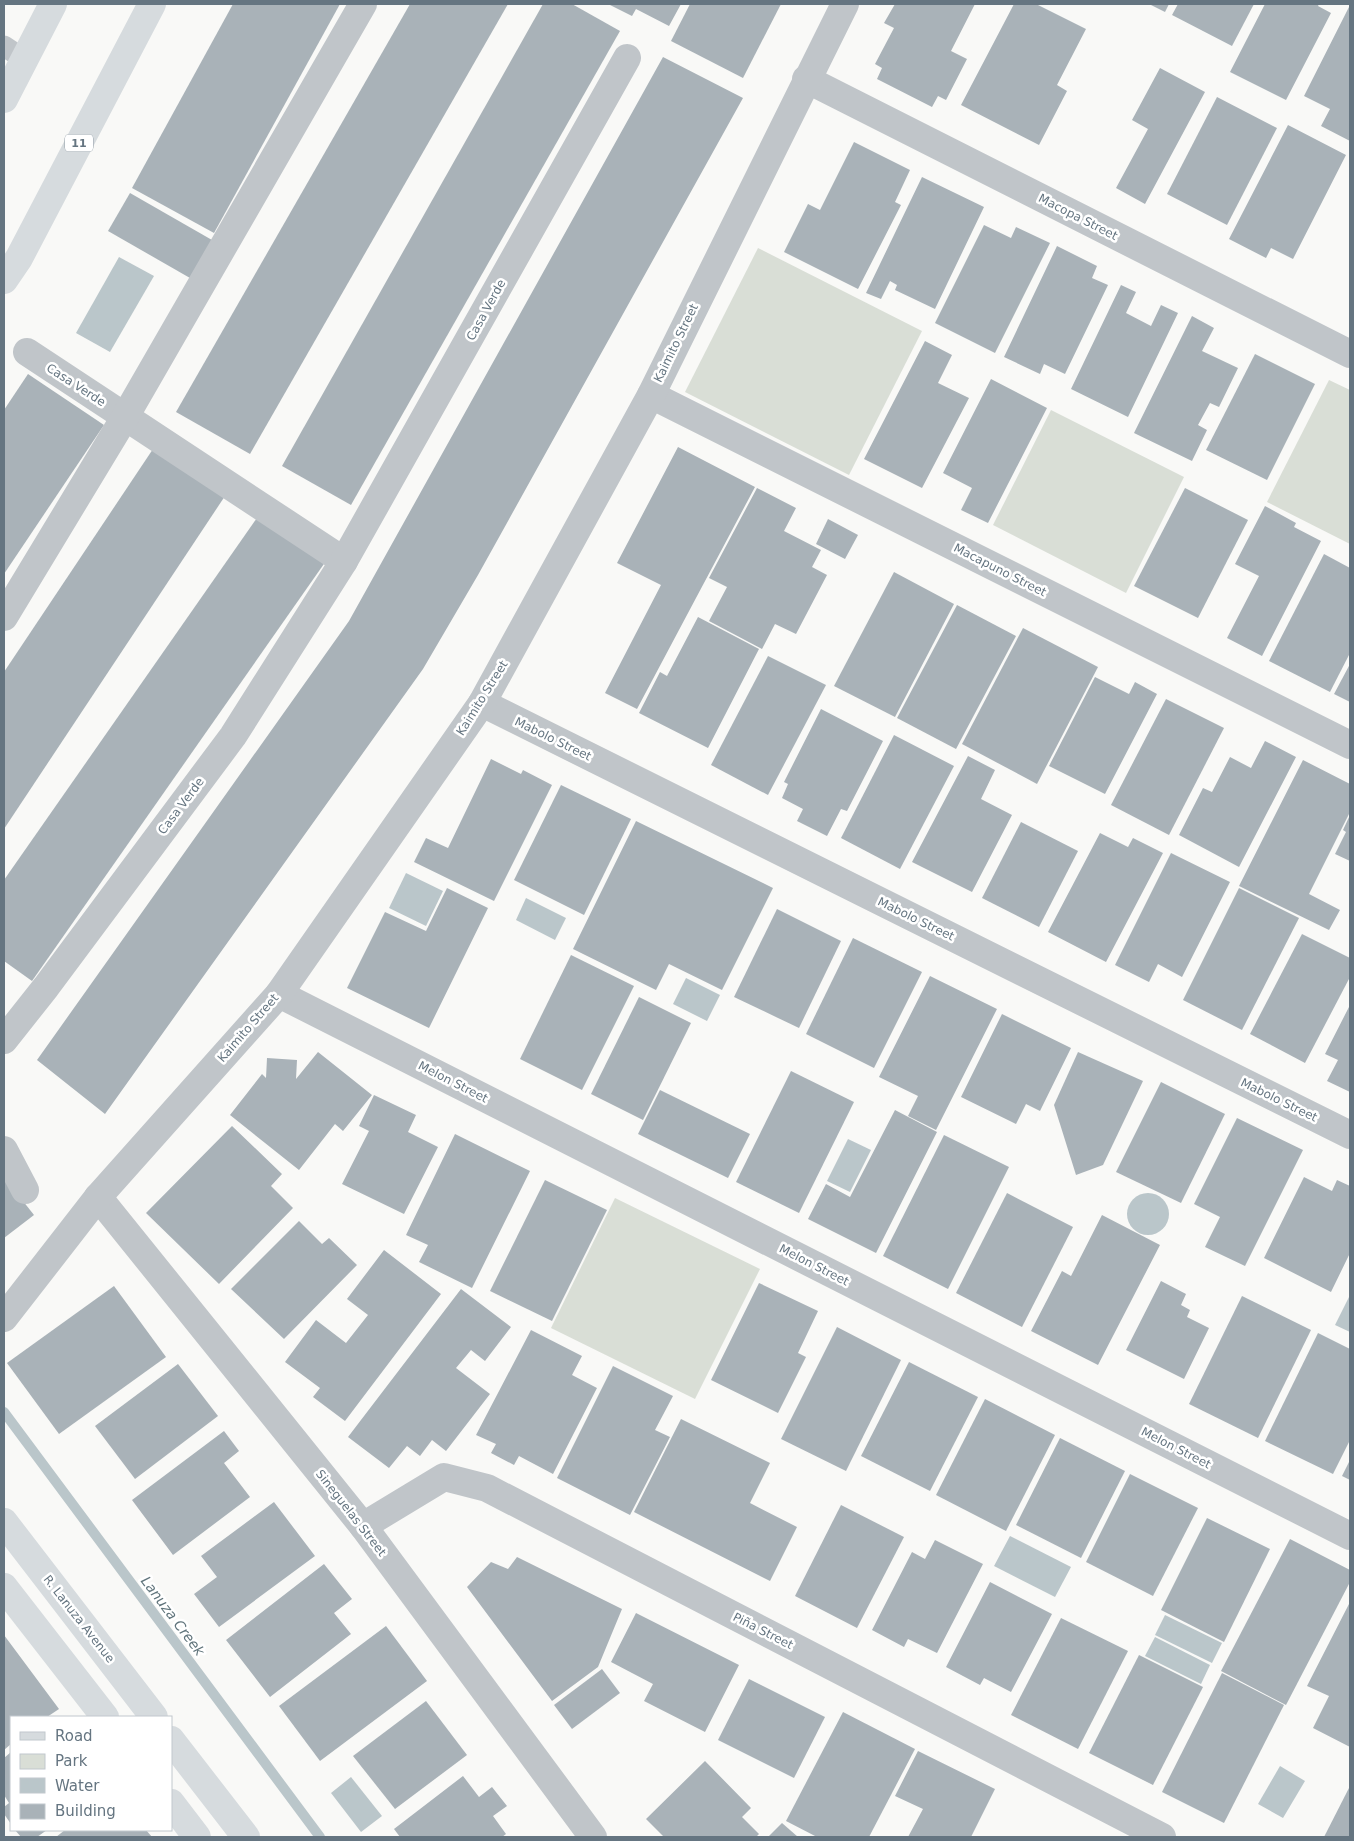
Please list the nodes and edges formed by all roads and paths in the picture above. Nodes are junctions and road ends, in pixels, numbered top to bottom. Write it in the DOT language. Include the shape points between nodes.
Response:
graph roads {
  1 [pos="53,4"];
  2 [pos="152,4"];
  3 [pos="363,4"];
  4 [pos="845,4"];
  5 [pos="14,53"];
  6 [pos="627,58"];
  7 [pos="806,80"];
  8 [pos="4,99"];
  9 [pos="4,280"];
  10 [pos="27,352"];
  11 [pos="1350,354"];
  12 [pos="651,395"];
  13 [pos="125,417"];
  14 [pos="344,561"];
  15 [pos="4,616"];
  16 [pos="482,703"];
  17 [pos="1350,744"];
  18 [pos="279,994"];
  19 [pos="4,1040"];
  20 [pos="1350,1135"];
  21 [pos="4,1150"];
  22 [pos="25,1190"];
  23 [pos="98,1197"];
  24 [pos="4,1318"];
  25 [pos="4,1522"];
  26 [pos="363,1526"];
  27 [pos="1350,1536"];
  28 [pos="4,1587"];
  29 [pos="104,1716"];
  30 [pos="153,1716"];
  31 [pos="172,1741"];
  32 [pos="172,1804"];
  33 [pos="198,1837"];
  34 [pos="246,1837"];
  35 [pos="593,1837"];
  36 [pos="1162,1837"];
  1 -- 5 [label="main road"];
  2 -- 9 [label="main road, 11" via="19,258"];
  3 -- 13 [label="street"];
  4 -- 7 [label="street, Kaimito Street"];
  5 -- 8 [label="main road"];
  6 -- 14 [label="street, Casa Verde"];
  7 -- 11 [label="street, Macopa Street"];
  7 -- 12 [label="street, Kaimito Street"];
  10 -- 13 [label="street, Casa Verde"];
  12 -- 16 [label="street, Kaimito Street"];
  12 -- 17 [label="street, Macapuno Street"];
  13 -- 14 [label="street, Casa Verde"];
  13 -- 15 [label="street"];
  14 -- 19 [label="street, Casa Verde" via="233,736"];
  16 -- 18 [label="street, Kaimito Street"];
  16 -- 20 [label="street, Mabolo Street"];
  18 -- 23 [label="street, Kaimito Street"];
  18 -- 27 [label="street, Melon Street"];
  21 -- 22 [label="street"];
  23 -- 24 [label="street, Kaimito Street"];
  23 -- 26 [label="street, Sineguelas Street"];
  25 -- 30 [label="main road, R. Lanuza Avenue"];
  26 -- 35 [label="street, Sineguelas Street"];
  26 -- 36 [label="street, Piña Street" via="444,1477 487,1488"];
  28 -- 29 [label="main road"];
  31 -- 34 [label="main road"];
  32 -- 33 [label="main road"];
}
